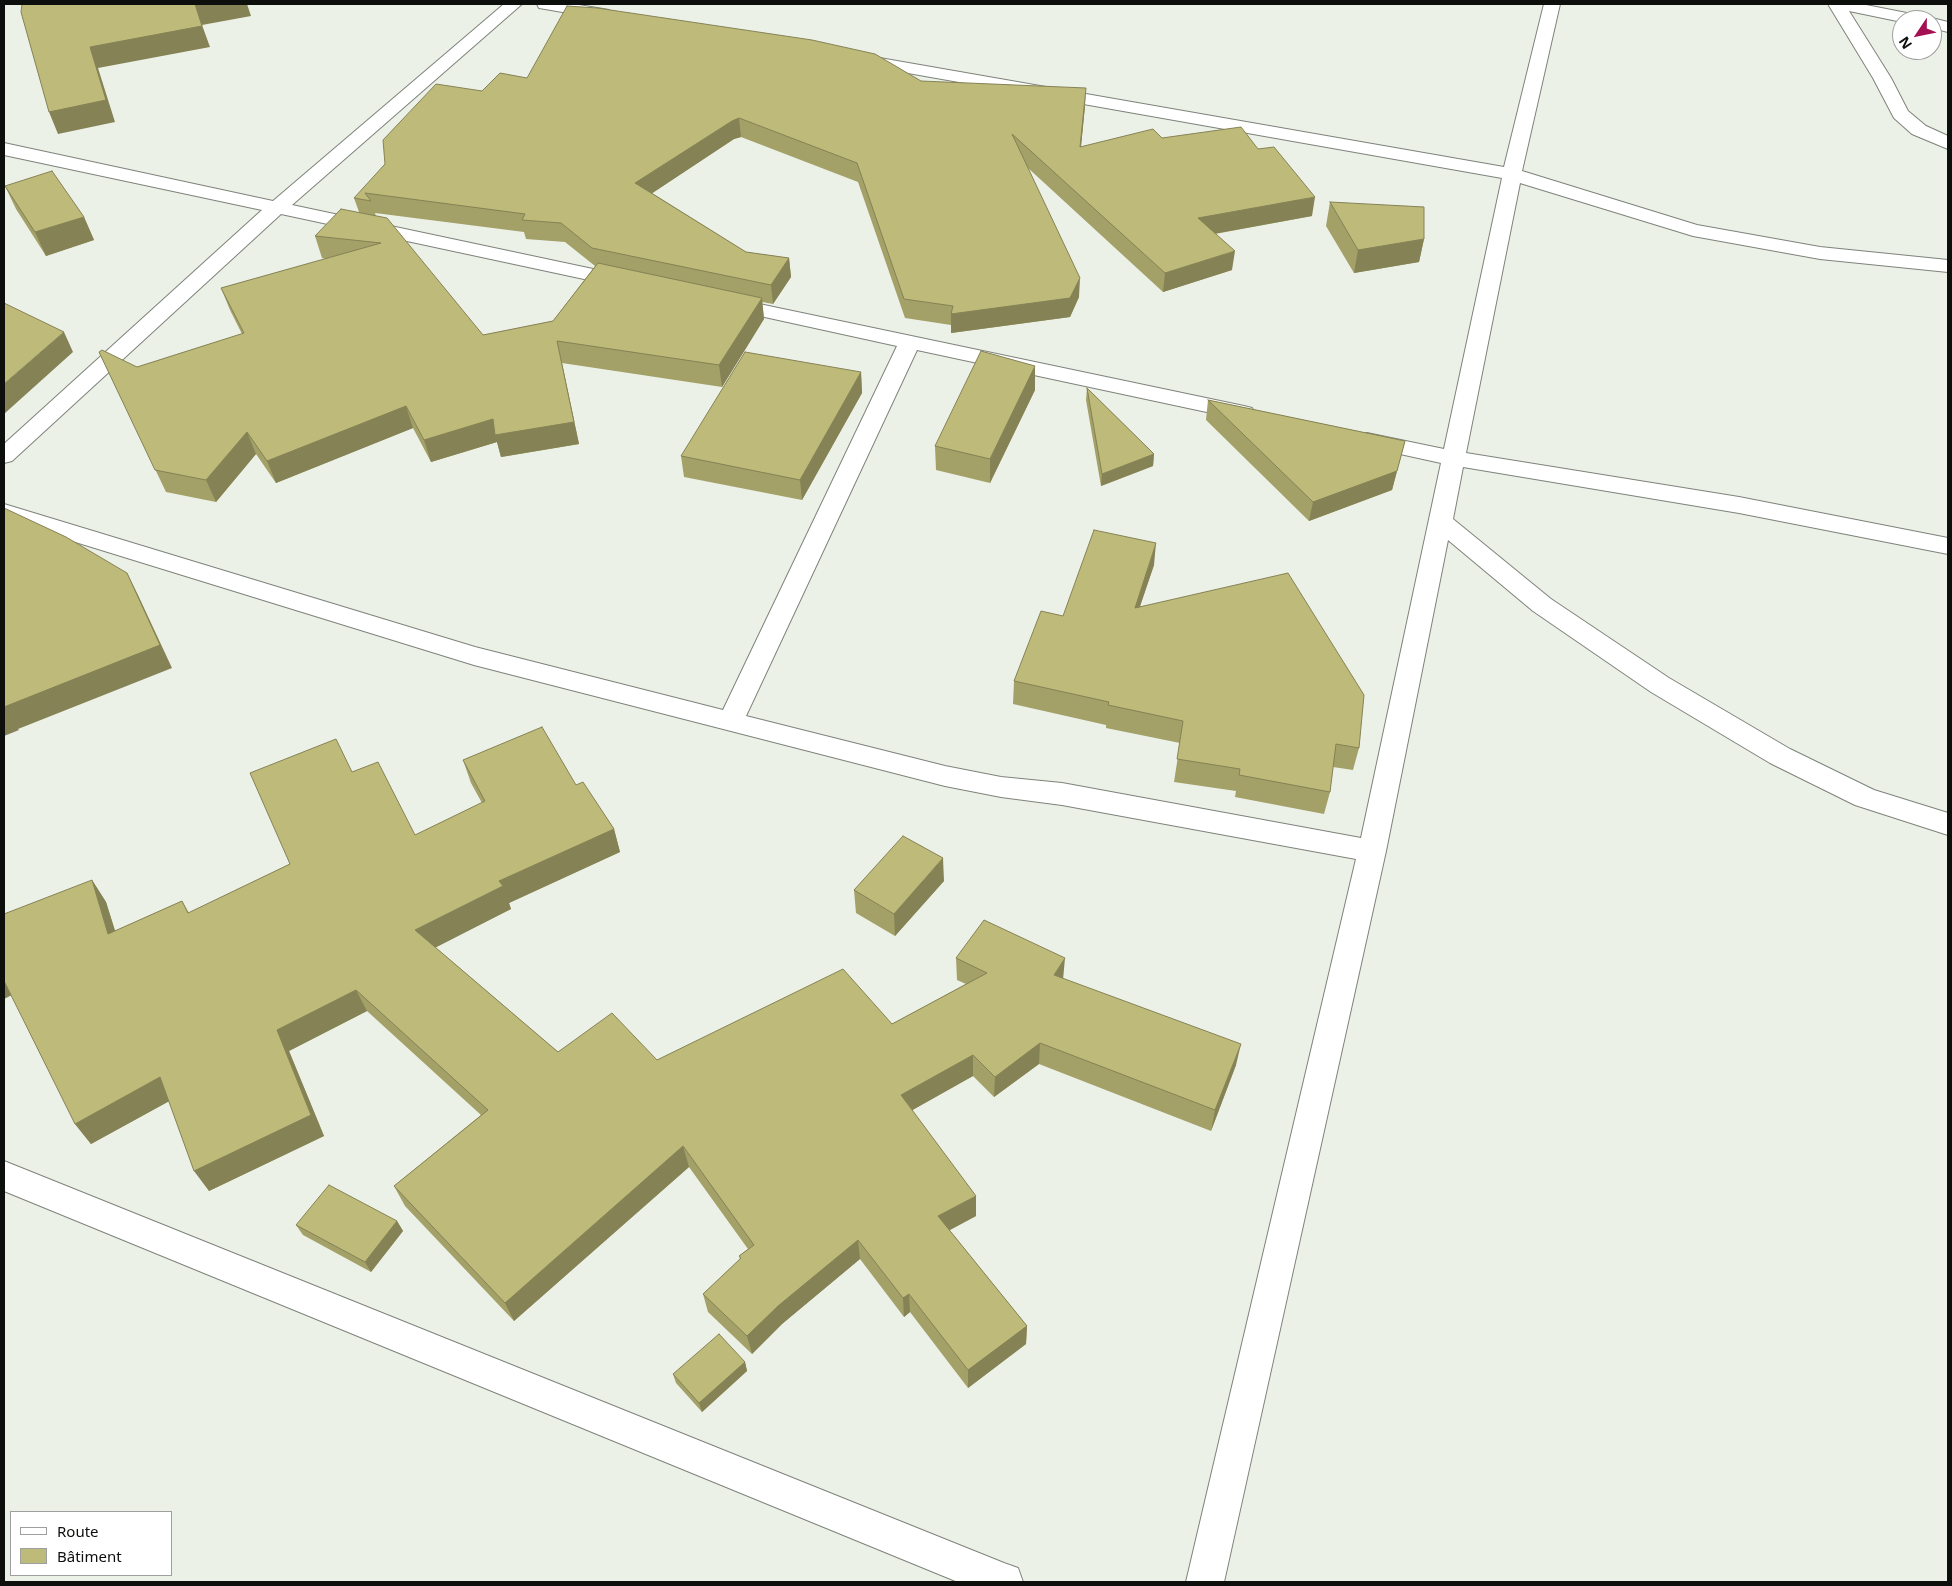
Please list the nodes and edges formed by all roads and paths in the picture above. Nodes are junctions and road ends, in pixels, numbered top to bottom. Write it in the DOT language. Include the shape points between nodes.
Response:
graph roads {
  1 [pos="514,4"];
  2 [pos="545,4"];
  3 [pos="1552,4"];
  4 [pos="1837,4"];
  5 [pos="1892,15"];
  6 [pos="623,18"];
  7 [pos="838,56"];
  8 [pos="1948,143"];
  9 [pos="4,149"];
  10 [pos="1512,174"];
  11 [pos="277,207"];
  12 [pos="1948,266"];
  13 [pos="647,286"];
  14 [pos="706,299"];
  15 [pos="910,342"];
  16 [pos="1260,417"];
  17 [pos="1347,435"];
  18 [pos="4,456"];
  19 [pos="1454,458"];
  20 [pos="4,512"];
  21 [pos="1440,521"];
  22 [pos="1948,546"];
  23 [pos="731,720"];
  24 [pos="1948,824"];
  25 [pos="1372,851"];
  26 [pos="4,1176"];
  27 [pos="1004,1582"];
  28 [pos="1205,1582"];
  1 -- 11 [label="street"];
  2 -- 6 [label="street"];
  3 -- 10 [label="street"];
  4 -- 5 [label="street"];
  4 -- 8 [label="street" via="1900,114 1919,130"];
  7 -- 10 [label="street"];
  9 -- 11 [label="street"];
  10 -- 12 [label="street" via="1684,227 1756,243"];
  10 -- 19 [label="street"];
  11 -- 13 [label="street"];
  11 -- 18 [label="street"];
  14 -- 15 [label="street"];
  15 -- 16 [label="street"];
  15 -- 23 [label="street"];
  17 -- 19 [label="street"];
  19 -- 21 [label="street"];
  19 -- 22 [label="street" via="1739,505"];
  20 -- 23 [label="street" via="474,656"];
  21 -- 24 [label="street" via="1542,605 1660,685 1780,756 1865,798"];
  21 -- 25 [label="street"];
  23 -- 25 [label="street" via="945,776 1062,794"];
  25 -- 28 [label="street"];
  26 -- 27 [label="street"];
}
